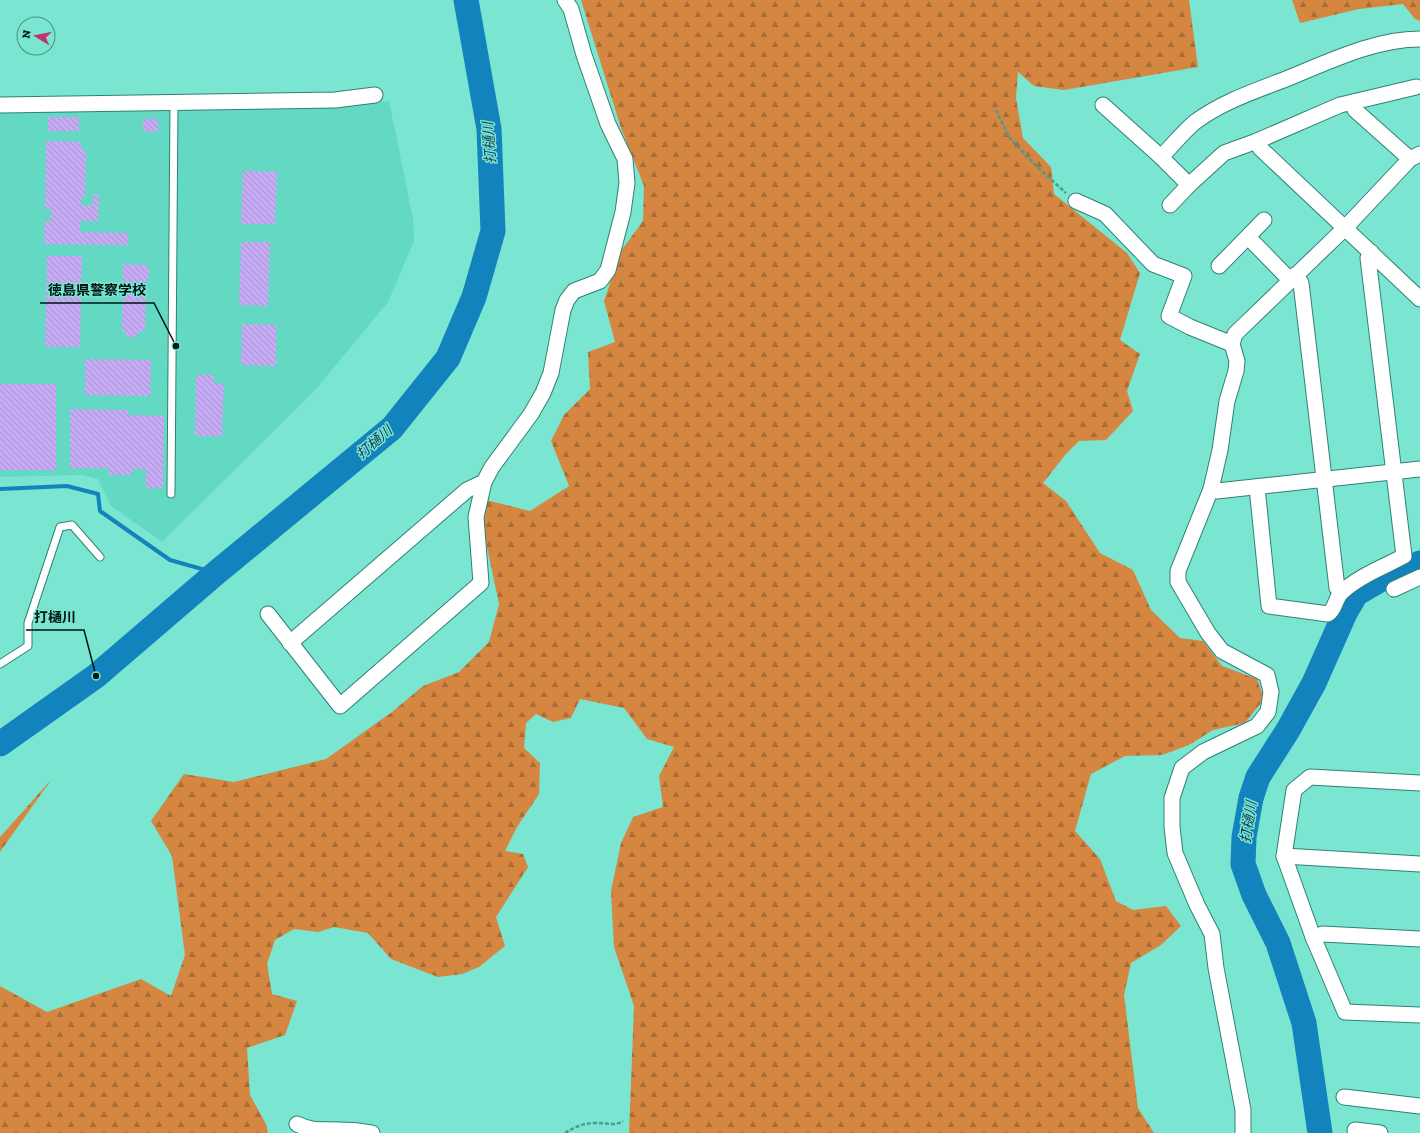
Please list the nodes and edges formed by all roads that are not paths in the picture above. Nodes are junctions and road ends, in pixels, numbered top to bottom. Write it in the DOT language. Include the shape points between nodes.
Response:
graph roads {
  1 [pos="566,0"];
  2 [pos="1420,39"];
  3 [pos="1416,87"];
  4 [pos="375,95"];
  5 [pos="1353,102"];
  6 [pos="174,103"];
  7 [pos="1103,104"];
  8 [pos="0,105"];
  9 [pos="1257,141"];
  10 [pos="1161,157"];
  11 [pos="1415,157"];
  12 [pos="1189,185"];
  13 [pos="1076,201"];
  14 [pos="1170,205"];
  15 [pos="1264,220"];
  16 [pos="1345,228"];
  17 [pos="1248,237"];
  18 [pos="1371,252"];
  19 [pos="1219,266"];
  20 [pos="1293,277"];
  21 [pos="1420,299"];
  22 [pos="1232,344"];
  23 [pos="1420,469"];
  24 [pos="1394,472"];
  25 [pos="1325,479"];
  26 [pos="484,482"];
  27 [pos="1257,487"];
  28 [pos="1211,489"];
  29 [pos="172,494"];
  30 [pos="100,557"];
  31 [pos="1420,577"];
  32 [pos="1394,589"];
  33 [pos="1341,592"];
  34 [pos="268,614"];
  35 [pos="290,643"];
  36 [pos="0,664"];
  37 [pos="1420,783"];
  38 [pos="1284,856"];
  39 [pos="1420,864"];
  40 [pos="1313,936"];
  41 [pos="1420,939"];
  42 [pos="1420,1015"];
  43 [pos="1344,1097"];
  44 [pos="1420,1106"];
  45 [pos="297,1124"];
  46 [pos="1355,1130"];
  47 [pos="372,1133"];
  48 [pos="1244,1133"];
  49 [pos="1380,1133"];
  1 -- 26 [label="street" via="608,124 625,159 627,183 623,212 608,270 600,281 574,291 567,300 551,373 543,393"];
  2 -- 10 [label="street" via="1390,42 1367,48 1232,100 1195,122"];
  3 -- 5 [label="street"];
  4 -- 6 [label="street" via="335,100"];
  5 -- 9 [label="street" via="1340,105"];
  5 -- 11 [label="street" via="1355,110"];
  6 -- 8 [label="street"];
  6 -- 29 [label="lane"];
  7 -- 10 [label="street"];
  9 -- 12 [label="street" via="1224,153"];
  9 -- 16 [label="street" via="1260,148"];
  10 -- 12 [label="street"];
  11 -- 16 [label="street"];
  12 -- 14 [label="street"];
  13 -- 22 [label="street" via="1105,214 1153,264 1184,276 1169,316"];
  15 -- 17 [label="street"];
  16 -- 18 [label="street"];
  16 -- 20 [label="street"];
  17 -- 19 [label="street"];
  17 -- 20 [label="street"];
  18 -- 21 [label="street"];
  18 -- 24 [label="street" via="1368,258"];
  20 -- 22 [label="street" via="1235,334"];
  20 -- 25 [label="street" via="1301,283"];
  22 -- 28 [label="street" via="1237,361 1236,371 1227,401"];
  23 -- 24 [label="street"];
  24 -- 25 [label="street"];
  24 -- 33 [label="street" via="1404,556"];
  25 -- 27 [label="street"];
  25 -- 33 [label="street" via="1337,588"];
  26 -- 35 [label="street" via="467,490"];
  26 -- 35 [label="street" via="476,517 481,583 340,706"];
  27 -- 28 [label="street" via="1217,491"];
  27 -- 33 [label="street" via="1269,606 1328,614 1333,611"];
  28 -- 48 [label="street" via="1178,571 1178,582 1208,633 1222,651 1267,675 1271,692 1268,712 1257,726 1203,752 1182,768 1172,798 1172,827 1175,853 1212,934 1243,1110"];
  30 -- 36 [label="lane" via="72,525 60,527 28,623 28,646"];
  31 -- 32 [label="street"];
  34 -- 35 [label="street"];
  37 -- 38 [label="street" via="1310,777 1294,790"];
  38 -- 39 [label="street"];
  38 -- 40 [label="street"];
  40 -- 41 [label="street" via="1323,934"];
  40 -- 42 [label="street" via="1345,1012"];
  43 -- 44 [label="street"];
  45 -- 47 [label="street" via="306,1129 320,1131"];
  46 -- 49 [label="street"];
}
